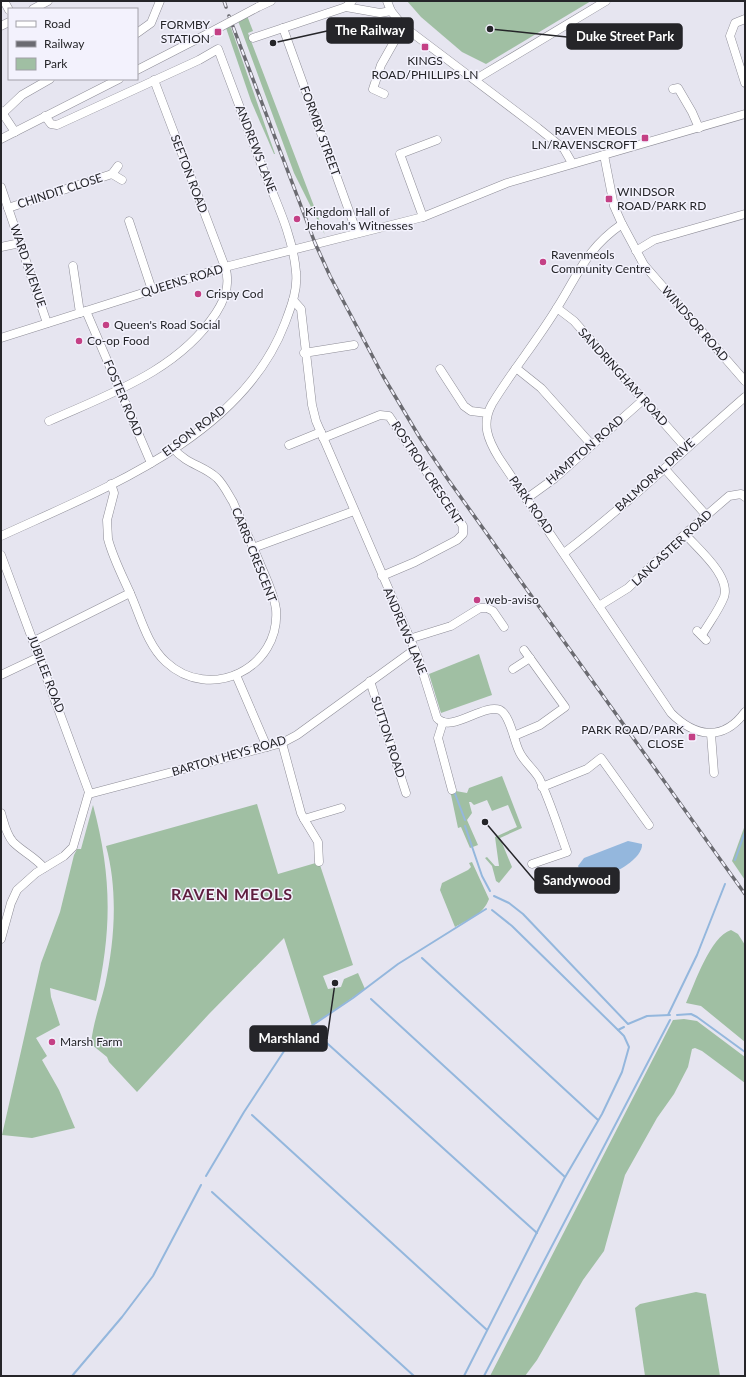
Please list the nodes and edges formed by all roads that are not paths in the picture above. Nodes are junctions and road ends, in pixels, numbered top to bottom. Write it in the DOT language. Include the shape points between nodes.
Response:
graph roads {
  1 [pos="48,1"];
  2 [pos="160,1"];
  3 [pos="271,1"];
  4 [pos="386,1"];
  5 [pos="606,1"];
  6 [pos="349,4"];
  7 [pos="35,8"];
  8 [pos="391,11"];
  9 [pos="745,19"];
  10 [pos="403,26"];
  11 [pos="283,28"];
  12 [pos="138,32"];
  13 [pos="253,38"];
  14 [pos="138,69"];
  15 [pos="476,79"];
  16 [pos="48,80"];
  17 [pos="117,80"];
  18 [pos="154,80"];
  19 [pos="745,83"];
  20 [pos="673,89"];
  21 [pos="384,94"];
  22 [pos="2,112"];
  23 [pos="745,114"];
  24 [pos="45,116"];
  25 [pos="699,128"];
  26 [pos="15,132"];
  27 [pos="1,139"];
  28 [pos="437,140"];
  29 [pos="604,156"];
  30 [pos="572,163"];
  31 [pos="118,166"];
  32 [pos="112,174"];
  33 [pos="122,180"];
  34 [pos="1,188"];
  35 [pos="8,208"];
  36 [pos="745,214"];
  37 [pos="423,217"];
  38 [pos="129,221"];
  39 [pos="622,224"];
  40 [pos="357,234"];
  41 [pos="20,243"];
  42 [pos="1,247"];
  43 [pos="293,249"];
  44 [pos="636,251"];
  45 [pos="73,266"];
  46 [pos="225,267"];
  47 [pos="152,290"];
  48 [pos="293,300"];
  49 [pos="557,308"];
  50 [pos="83,312"];
  51 [pos="47,323"];
  52 [pos="1,338"];
  53 [pos="354,345"];
  54 [pos="304,353"];
  55 [pos="516,368"];
  56 [pos="440,369"];
  57 [pos="744,377"];
  58 [pos="119,389"];
  59 [pos="745,397"];
  60 [pos="643,400"];
  61 [pos="487,413"];
  62 [pos="49,421"];
  63 [pos="322,435"];
  64 [pos="591,444"];
  65 [pos="289,445"];
  66 [pos="173,448"];
  67 [pos="686,448"];
  68 [pos="151,463"];
  69 [pos="665,469"];
  70 [pos="111,484"];
  71 [pos="745,497"];
  72 [pos="526,499"];
  73 [pos="354,511"];
  74 [pos="706,515"];
  75 [pos="685,534"];
  76 [pos="1,536"];
  77 [pos="253,548"];
  78 [pos="564,553"];
  79 [pos="1,555"];
  80 [pos="4,572"];
  81 [pos="382,576"];
  82 [pos="130,593"];
  83 [pos="599,606"];
  84 [pos="504,627"];
  85 [pos="702,635"];
  86 [pos="409,639"];
  87 [pos="34,641"];
  88 [pos="414,650"];
  89 [pos="524,650"];
  90 [pos="39,657"];
  91 [pos="530,658"];
  92 [pos="513,669"];
  93 [pos="1,675"];
  94 [pos="236,675"];
  95 [pos="370,681"];
  96 [pos="743,717"];
  97 [pos="443,722"];
  98 [pos="712,734"];
  99 [pos="514,736"];
  100 [pos="282,743"];
  101 [pos="267,747"];
  102 [pos="714,773"];
  103 [pos="542,787"];
  104 [pos="452,790"];
  105 [pos="406,793"];
  106 [pos="89,794"];
  107 [pos="340,808"];
  108 [pos="1,813"];
  109 [pos="304,819"];
  110 [pos="649,825"];
  111 [pos="319,862"];
  112 [pos="532,864"];
  113 [pos="44,868"];
  114 [pos="3,921"];
  115 [pos="1,938"];
  1 -- 7 [label="street"];
  2 -- 12 [label="street" via="151,23"];
  3 -- 14 [label="street, bridge"];
  4 -- 8 [label="street"];
  5 -- 15 [label="street"];
  6 -- 8 [label="street" via="380,13"];
  6 -- 11 [label="street"];
  8 -- 10 [label="street"];
  9 -- 19 [label="street" via="735,23 730,36"];
  10 -- 15 [label="street"];
  10 -- 21 [label="street" via="381,65 373,89"];
  11 -- 13 [label="street"];
  11 -- 40 [label="street, FORMBY STREET"];
  15 -- 30 [label="street" via="564,149"];
  16 -- 22 [label="street" via="22,95"];
  17 -- 24 [label="street"];
  18 -- 24 [label="street" via="57,125 51,124"];
  18 -- 43 [label="street, ANDREWS LANE" via="218,49"];
  18 -- 46 [label="street, SEFTON ROAD"];
  20 -- 25 [label="street" via="678,88"];
  22 -- 26 [label="street"];
  23 -- 25 [label="street, QUEENS ROAD"];
  24 -- 26 [label="street"];
  25 -- 29 [label="street, QUEENS ROAD"];
  26 -- 27 [label="street"];
  28 -- 37 [label="street" via="400,154"];
  29 -- 30 [label="street, QUEENS ROAD"];
  29 -- 39 [label="street, WINDSOR ROAD" via="614,206"];
  30 -- 37 [label="street, QUEENS ROAD" via="507,183"];
  31 -- 32 [label="street"];
  32 -- 33 [label="street"];
  32 -- 35 [label="street, CHINDIT CLOSE"];
  34 -- 35 [label="street, WARD AVENUE"];
  35 -- 41 [label="street, WARD AVENUE"];
  36 -- 44 [label="street" via="654,240"];
  37 -- 40 [label="street, QUEENS ROAD"];
  38 -- 47 [label="street"];
  39 -- 44 [label="street, WINDSOR ROAD"];
  39 -- 49 [label="street" via="593,249 578,269"];
  40 -- 43 [label="street, QUEENS ROAD"];
  41 -- 42 [label="street"];
  41 -- 51 [label="street, WARD AVENUE"];
  43 -- 46 [label="street, QUEENS ROAD"];
  43 -- 48 [label="street, ELSON ROAD" via="296,286"];
  44 -- 57 [label="street, WINDSOR ROAD" via="652,276"];
  45 -- 50 [label="street, FOSTER ROAD"];
  46 -- 47 [label="street, QUEENS ROAD"];
  46 -- 58 [label="street, SEFTON ROAD" via="227,289 218,309 203,330 169,361"];
  47 -- 50 [label="street, QUEENS ROAD"];
  48 -- 54 [label="street, ANDREWS LANE" via="300,307"];
  48 -- 66 [label="street, ELSON ROAD" via="280,337 256,376 230,404"];
  49 -- 55 [label="street"];
  49 -- 60 [label="street, SANDRINGHAM ROAD" via="574,321"];
  50 -- 51 [label="street, QUEENS ROAD"];
  50 -- 58 [label="street, FOSTER ROAD"];
  51 -- 52 [label="street, QUEENS ROAD"];
  53 -- 54 [label="street"];
  54 -- 63 [label="street, ANDREWS LANE" via="312,405"];
  55 -- 61 [label="street"];
  55 -- 64 [label="street" via="541,388"];
  56 -- 61 [label="street" via="464,406 471,411"];
  58 -- 62 [label="street, SEFTON ROAD"];
  58 -- 68 [label="street, FOSTER ROAD"];
  59 -- 67 [label="street, BALMORAL DRIVE"];
  60 -- 64 [label="street, HAMPTON ROAD"];
  60 -- 67 [label="street, SANDRINGHAM ROAD"];
  61 -- 72 [label="street, PARK ROAD" via="486,431 494,449"];
  63 -- 65 [label="street"];
  63 -- 73 [label="street, ANDREWS LANE"];
  63 -- 81 [label="street, ROSTRON CRESCENT" via="383,414 389,416 463,526 463,534 457,540"];
  64 -- 72 [label="street, HAMPTON ROAD" via="555,478"];
  66 -- 68 [label="street, ELSON ROAD"];
  66 -- 77 [label="street, CARRS CRESCENT" via="186,461 208,472 221,484 233,502"];
  67 -- 69 [label="street, BALMORAL DRIVE"];
  68 -- 70 [label="street, ELSON ROAD"];
  69 -- 74 [label="street"];
  69 -- 78 [label="street, BALMORAL DRIVE"];
  70 -- 76 [label="street, ELSON ROAD"];
  70 -- 82 [label="street, CARRS CRESCENT" via="114,493 107,520 108,539"];
  71 -- 74 [label="street, LANCASTER ROAD" via="741,494 729,496"];
  72 -- 78 [label="street, PARK ROAD"];
  73 -- 77 [label="street"];
  73 -- 81 [label="street, ANDREWS LANE"];
  74 -- 75 [label="street, LANCASTER ROAD"];
  75 -- 83 [label="street, LANCASTER ROAD" via="628,588"];
  75 -- 85 [label="street" via="721,575 725,587 724,597"];
  77 -- 94 [label="street, CARRS CRESCENT" via="274,598 275,625 262,655 250,667"];
  78 -- 83 [label="street, PARK ROAD"];
  79 -- 80 [label="street, JUBILEE ROAD"];
  80 -- 87 [label="street, JUBILEE ROAD"];
  81 -- 86 [label="street, ANDREWS LANE"];
  82 -- 87 [label="street"];
  82 -- 94 [label="street, CARRS CRESCENT" via="153,645 171,667 203,680 220,680"];
  83 -- 98 [label="street, PARK ROAD" via="671,713 683,725"];
  84 -- 86 [label="street" via="493,611 480,608 451,626"];
  86 -- 88 [label="street, ANDREWS LANE"];
  87 -- 90 [label="street, JUBILEE ROAD"];
  88 -- 95 [label="street, BARTON HEYS ROAD"];
  88 -- 97 [label="street, ANDREWS LANE" via="437,718"];
  89 -- 91 [label="street"];
  90 -- 93 [label="street"];
  90 -- 106 [label="street, JUBILEE ROAD"];
  91 -- 92 [label="street"];
  91 -- 99 [label="street" via="566,707 540,724"];
  94 -- 101 [label="street"];
  95 -- 100 [label="street, BARTON HEYS ROAD" via="297,735"];
  95 -- 105 [label="street, SUTTON ROAD"];
  96 -- 98 [label="street" via="731,726"];
  97 -- 99 [label="street" via="452,722 495,709 506,716"];
  97 -- 104 [label="street" via="438,738"];
  98 -- 102 [label="street"];
  99 -- 103 [label="street" via="522,756 535,772"];
  100 -- 101 [label="street, BARTON HEYS ROAD"];
  100 -- 109 [label="street"];
  101 -- 106 [label="street, BARTON HEYS ROAD"];
  103 -- 110 [label="street" via="588,769 601,758"];
  103 -- 112 [label="street" via="567,852"];
  106 -- 113 [label="street" via="73,847 64,856"];
  107 -- 109 [label="street"];
  108 -- 113 [label="street" via="10,838 38,860"];
  109 -- 111 [label="street" via="318,842"];
  113 -- 114 [label="street" via="17,890"];
  114 -- 115 [label="street"];
}
